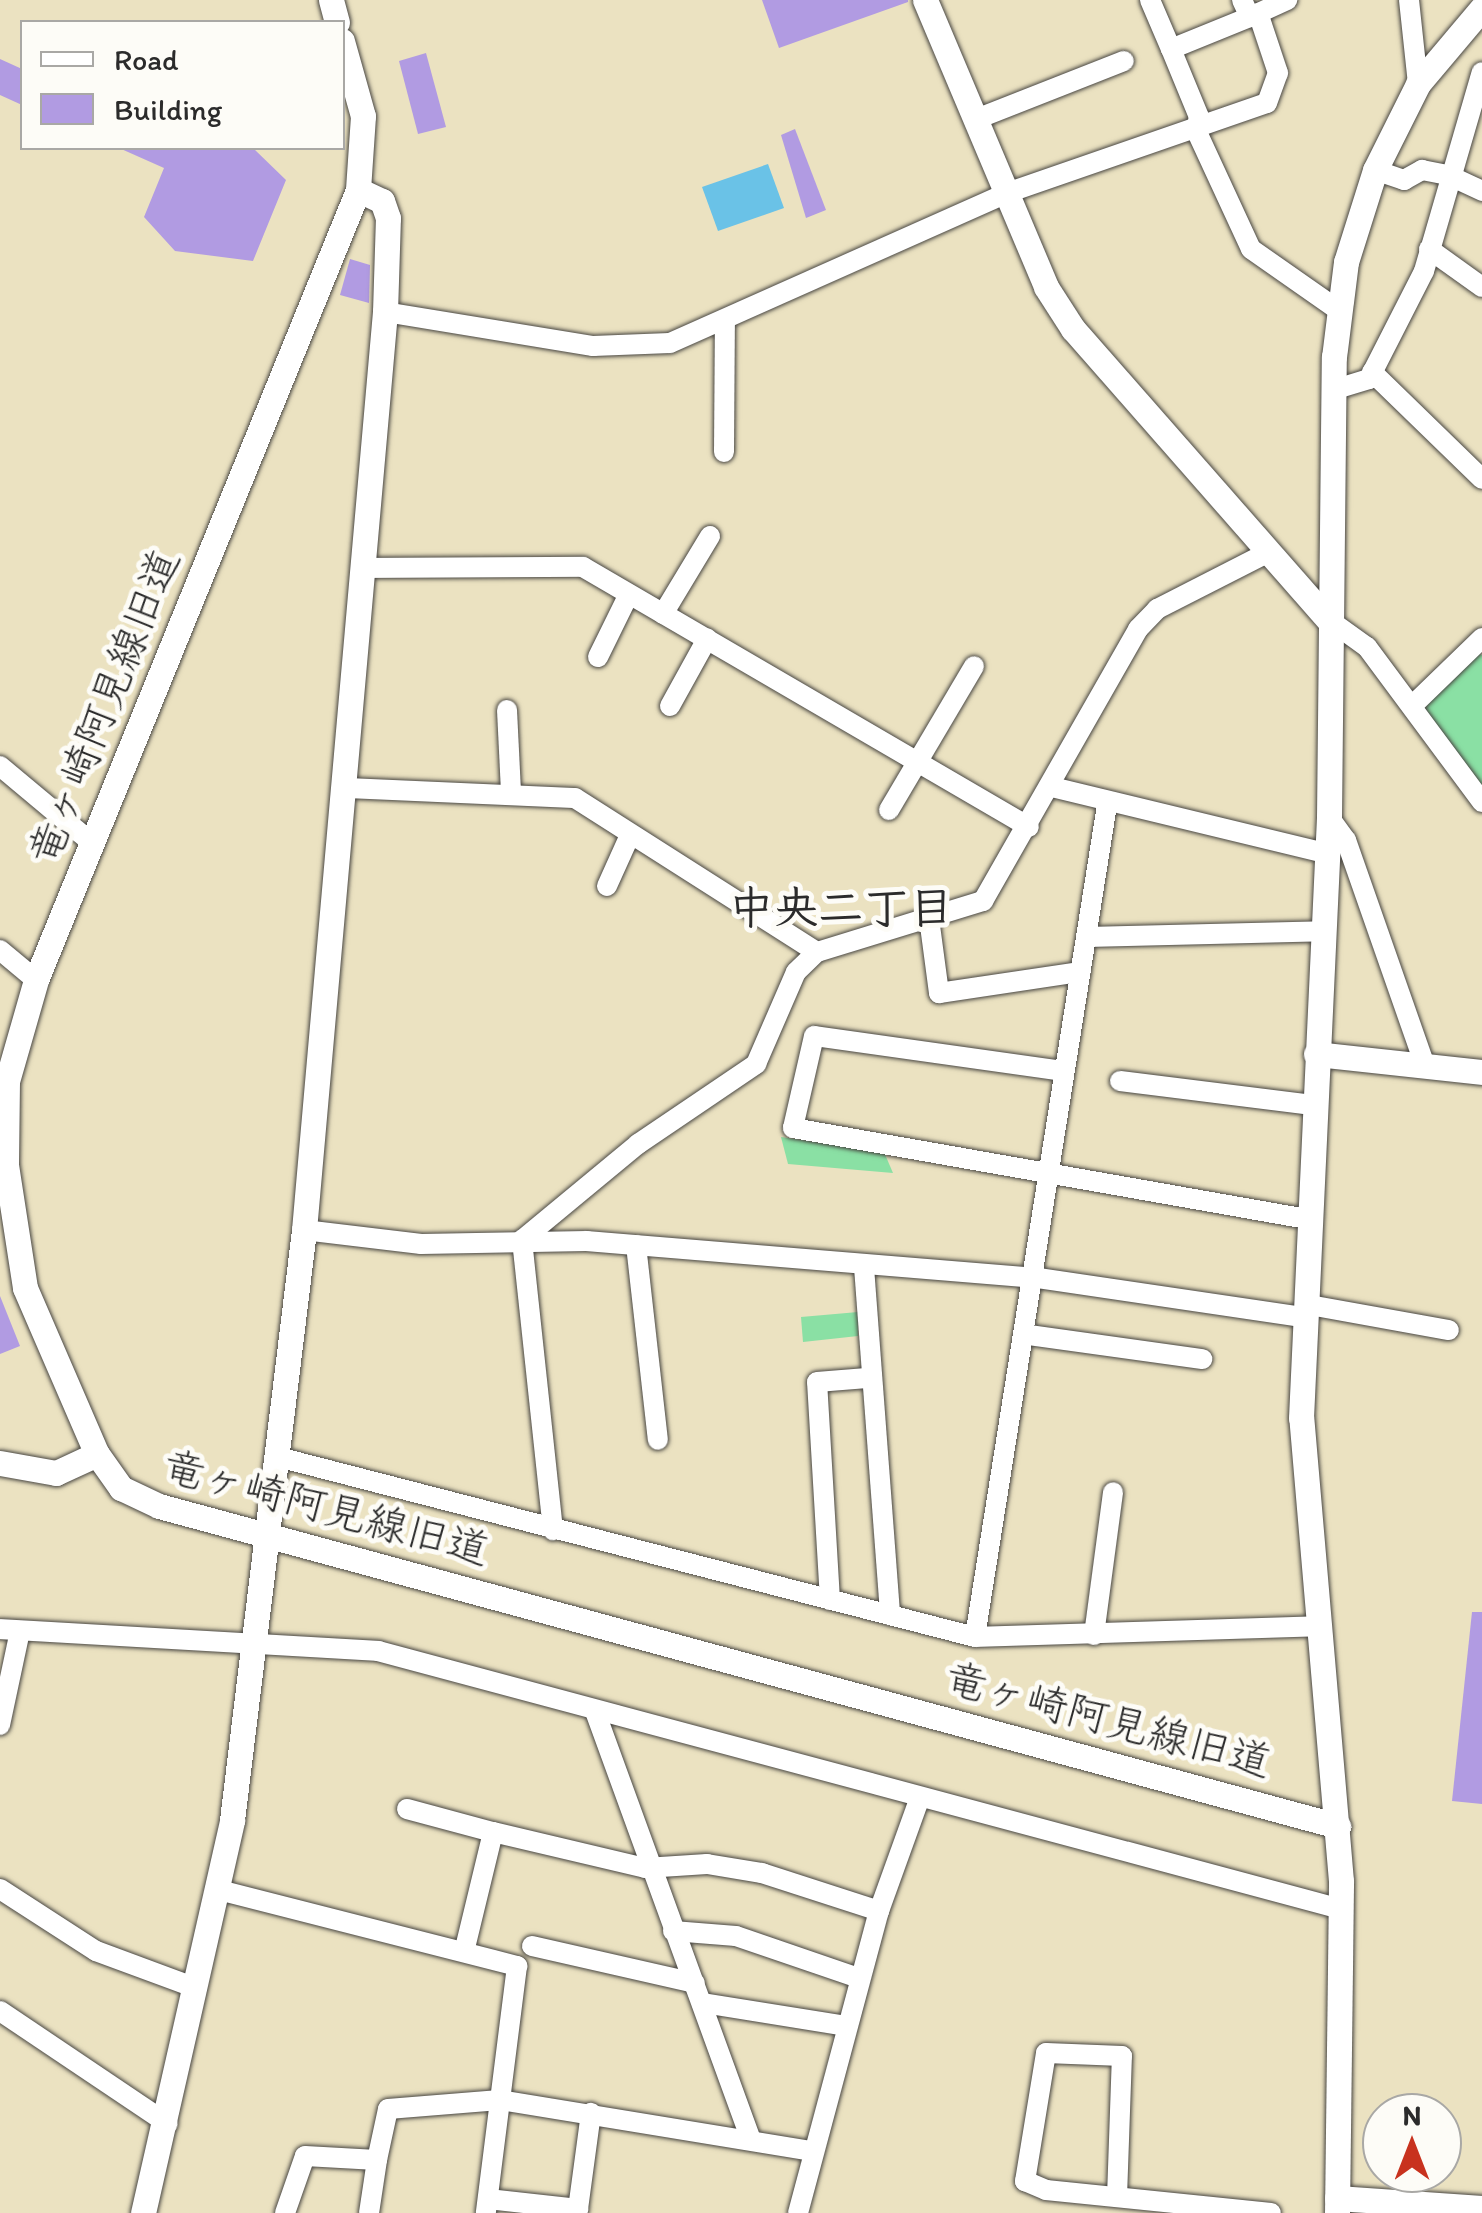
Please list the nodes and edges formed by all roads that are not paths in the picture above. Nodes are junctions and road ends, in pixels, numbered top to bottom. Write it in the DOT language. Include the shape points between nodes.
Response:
graph roads {
  1 [pos="925,0"];
  2 [pos="1150,0"];
  3 [pos="1287,0"];
  4 [pos="1409,0"];
  5 [pos="1482,8"];
  6 [pos="1250,10"];
  7 [pos="1171,48"];
  8 [pos="345,52"];
  9 [pos="1124,62"];
  10 [pos="1482,72"];
  11 [pos="1418,84"];
  12 [pos="974,120"];
  13 [pos="1196,130"];
  14 [pos="1376,170"];
  15 [pos="1448,175"];
  16 [pos="358,190"];
  17 [pos="1482,192"];
  18 [pos="1004,194"];
  19 [pos="1429,249"];
  20 [pos="1482,287"];
  21 [pos="1338,310"];
  22 [pos="385,312"];
  23 [pos="726,321"];
  24 [pos="1372,372"];
  25 [pos="1333,390"];
  26 [pos="724,452"];
  27 [pos="1482,479"];
  28 [pos="710,536"];
  29 [pos="1265,554"];
  30 [pos="366,568"];
  31 [pos="629,594"];
  32 [pos="664,614"];
  33 [pos="1328,619"];
  34 [pos="707,639"];
  35 [pos="1478,648"];
  36 [pos="598,657"];
  37 [pos="974,666"];
  38 [pos="1414,704"];
  39 [pos="670,706"];
  40 [pos="508,710"];
  41 [pos="917,761"];
  42 [pos="0,766"];
  43 [pos="1052,787"];
  44 [pos="346,788"];
  45 [pos="511,792"];
  46 [pos="1482,802"];
  47 [pos="1107,805"];
  48 [pos="889,810"];
  49 [pos="1329,817"];
  50 [pos="1029,826"];
  51 [pos="630,835"];
  52 [pos="92,842"];
  53 [pos="1328,854"];
  54 [pos="607,886"];
  55 [pos="930,918"];
  56 [pos="1324,931"];
  57 [pos="1086,937"];
  58 [pos="0,950"];
  59 [pos="818,952"];
  60 [pos="1080,972"];
  61 [pos="36,980"];
  62 [pos="1316,1054"];
  63 [pos="1425,1066"];
  64 [pos="1063,1071"];
  65 [pos="1482,1072"];
  66 [pos="1120,1081"];
  67 [pos="1314,1106"];
  68 [pos="2,1107"];
  69 [pos="3,1166"];
  70 [pos="1050,1170"];
  71 [pos="1307,1219"];
  72 [pos="304,1230"];
  73 [pos="522,1240"];
  74 [pos="636,1246"];
  75 [pos="864,1267"];
  76 [pos="1038,1278"];
  77 [pos="1302,1317"];
  78 [pos="1450,1330"];
  79 [pos="1030,1335"];
  80 [pos="1202,1359"];
  81 [pos="868,1378"];
  82 [pos="658,1440"];
  83 [pos="97,1454"];
  84 [pos="278,1457"];
  85 [pos="0,1464"];
  86 [pos="1113,1492"];
  87 [pos="553,1530"];
  88 [pos="269,1534"];
  89 [pos="830,1600"];
  90 [pos="890,1615"];
  91 [pos="1316,1626"];
  92 [pos="10,1630"];
  93 [pos="1094,1634"];
  94 [pos="975,1637"];
  95 [pos="256,1650"];
  96 [pos="596,1714"];
  97 [pos="0,1725"];
  98 [pos="919,1800"];
  99 [pos="407,1809"];
  100 [pos="1338,1826"];
  101 [pos="493,1832"];
  102 [pos="645,1868"];
  103 [pos="0,1889"];
  104 [pos="219,1890"];
  105 [pos="1341,1909"];
  106 [pos="879,1911"];
  107 [pos="673,1931"];
  108 [pos="532,1946"];
  109 [pos="465,1948"];
  110 [pos="859,1978"];
  111 [pos="196,1988"];
  112 [pos="699,1993"];
  113 [pos="0,2011"];
  114 [pos="847,2026"];
  115 [pos="500,2100"];
  116 [pos="591,2113"];
  117 [pos="168,2124"];
  118 [pos="750,2138"];
  119 [pos="810,2151"];
  120 [pos="378,2160"];
  121 [pos="1118,2196"];
  122 [pos="487,2206"];
  123 [pos="1337,2206"];
  124 [pos="1482,2208"];
  125 [pos="143,2213"];
  126 [pos="285,2213"];
  127 [pos="368,2213"];
  128 [pos="798,2213"];
  129 [pos="1271,2213"];
  1 -- 12 [label="street"];
  2 -- 7 [label="street"];
  3 -- 6 [label="street"];
  4 -- 11 [label="street"];
  5 -- 11 [label="street"];
  6 -- 7 [label="street"];
  6 -- 13 [label="street" via="1278,90"];
  7 -- 13 [label="street" via="1200,116"];
  8 -- 16 [label="street, 竜ヶ崎阿見線旧道" via="363,116"];
  9 -- 12 [label="street"];
  10 -- 15 [label="street"];
  11 -- 14 [label="street"];
  12 -- 18 [label="street"];
  13 -- 18 [label="street"];
  13 -- 21 [label="street" via="1252,249"];
  14 -- 15 [label="street" via="1404,180 1422,170"];
  14 -- 21 [label="street"];
  15 -- 17 [label="street"];
  15 -- 19 [label="street"];
  16 -- 22 [label="street" via="386,208"];
  16 -- 52 [label="street, 竜ヶ崎阿見線旧道"];
  18 -- 23 [label="street"];
  18 -- 29 [label="street" via="1073,329"];
  19 -- 20 [label="street"];
  19 -- 24 [label="street"];
  21 -- 25 [label="street"];
  22 -- 23 [label="street" via="594,346 670,343"];
  22 -- 30 [label="street"];
  23 -- 26 [label="street"];
  24 -- 25 [label="street"];
  24 -- 27 [label="street"];
  25 -- 33 [label="street"];
  28 -- 32 [label="street"];
  29 -- 33 [label="street"];
  29 -- 43 [label="street" via="1158,609 1138,629"];
  30 -- 31 [label="street" via="583,567"];
  30 -- 44 [label="street"];
  31 -- 32 [label="street"];
  31 -- 36 [label="street"];
  32 -- 34 [label="street"];
  33 -- 38 [label="street" via="1367,646"];
  33 -- 49 [label="street"];
  34 -- 39 [label="street"];
  34 -- 41 [label="street"];
  35 -- 38 [label="street"];
  37 -- 41 [label="street"];
  38 -- 46 [label="street"];
  40 -- 45 [label="street"];
  41 -- 48 [label="street"];
  41 -- 50 [label="street"];
  42 -- 52 [label="street"];
  43 -- 47 [label="street"];
  43 -- 50 [label="street"];
  44 -- 45 [label="street"];
  44 -- 72 [label="street"];
  45 -- 51 [label="street" via="575,798"];
  47 -- 53 [label="street" via="1145,806"];
  47 -- 57 [label="street"];
  49 -- 53 [label="street"];
  49 -- 63 [label="street" via="1346,840"];
  50 -- 55 [label="street" via="983,901"];
  51 -- 54 [label="street"];
  51 -- 59 [label="street"];
  52 -- 61 [label="street, 竜ヶ崎阿見線旧道"];
  53 -- 56 [label="street"];
  55 -- 59 [label="street"];
  55 -- 60 [label="street" via="939,993"];
  56 -- 57 [label="street"];
  56 -- 62 [label="street"];
  57 -- 60 [label="street"];
  58 -- 61 [label="street"];
  59 -- 73 [label="street" via="796,972 756,1064 638,1144"];
  60 -- 64 [label="street"];
  61 -- 68 [label="street, 竜ヶ崎阿見線旧道"];
  62 -- 63 [label="street"];
  62 -- 67 [label="street"];
  63 -- 65 [label="street"];
  64 -- 70 [label="street"];
  64 -- 70 [label="street" via="814,1036 793,1128"];
  66 -- 67 [label="street"];
  67 -- 71 [label="street"];
  68 -- 69 [label="street, 竜ヶ崎阿見線旧道"];
  69 -- 83 [label="street, 竜ヶ崎阿見線旧道" via="25,1288"];
  70 -- 71 [label="street"];
  70 -- 76 [label="street"];
  71 -- 77 [label="street"];
  72 -- 73 [label="street" via="421,1244"];
  72 -- 84 [label="street"];
  73 -- 74 [label="street"];
  73 -- 87 [label="street"];
  74 -- 75 [label="street"];
  74 -- 82 [label="street"];
  75 -- 76 [label="street"];
  75 -- 81 [label="street"];
  76 -- 77 [label="street"];
  76 -- 79 [label="street"];
  77 -- 78 [label="street" via="1315,1306"];
  77 -- 91 [label="street"];
  79 -- 80 [label="street"];
  79 -- 94 [label="street"];
  81 -- 89 [label="street" via="818,1382"];
  81 -- 90 [label="street"];
  83 -- 85 [label="street" via="56,1473"];
  83 -- 88 [label="street, 竜ヶ崎阿見線旧道" via="132,1497"];
  84 -- 87 [label="street"];
  84 -- 88 [label="street"];
  86 -- 93 [label="street"];
  87 -- 89 [label="street"];
  88 -- 95 [label="street"];
  88 -- 100 [label="street, 竜ヶ崎阿見線旧道"];
  89 -- 90 [label="street"];
  90 -- 94 [label="street"];
  91 -- 93 [label="street"];
  91 -- 100 [label="street"];
  92 -- 95 [label="street"];
  92 -- 97 [label="street"];
  93 -- 94 [label="street"];
  95 -- 96 [label="street" via="366,1649"];
  95 -- 104 [label="street"];
  96 -- 98 [label="street"];
  96 -- 102 [label="street"];
  98 -- 105 [label="street"];
  98 -- 106 [label="street"];
  99 -- 101 [label="street"];
  100 -- 105 [label="street"];
  101 -- 102 [label="street"];
  101 -- 109 [label="street"];
  102 -- 106 [label="street" via="707,1864 762,1873"];
  102 -- 107 [label="street"];
  103 -- 111 [label="street" via="96,1950"];
  104 -- 109 [label="street"];
  104 -- 111 [label="street"];
  105 -- 123 [label="street"];
  106 -- 110 [label="street"];
  107 -- 110 [label="street" via="736,1936"];
  107 -- 112 [label="street"];
  108 -- 112 [label="street"];
  109 -- 115 [label="street" via="517,1966"];
  110 -- 114 [label="street"];
  111 -- 117 [label="street"];
  112 -- 114 [label="street"];
  112 -- 118 [label="street"];
  113 -- 117 [label="street"];
  114 -- 119 [label="street"];
  115 -- 116 [label="street"];
  115 -- 120 [label="street" via="388,2109"];
  115 -- 122 [label="street"];
  116 -- 118 [label="street"];
  116 -- 122 [label="street" via="578,2210"];
  117 -- 125 [label="street"];
  118 -- 119 [label="street"];
  119 -- 128 [label="street"];
  120 -- 126 [label="street" via="305,2156"];
  120 -- 127 [label="street"];
  121 -- 121 [label="street" via="1026,2182 1046,2054 1122,2056"];
  121 -- 129 [label="street"];
  123 -- 124 [label="street"];
}
